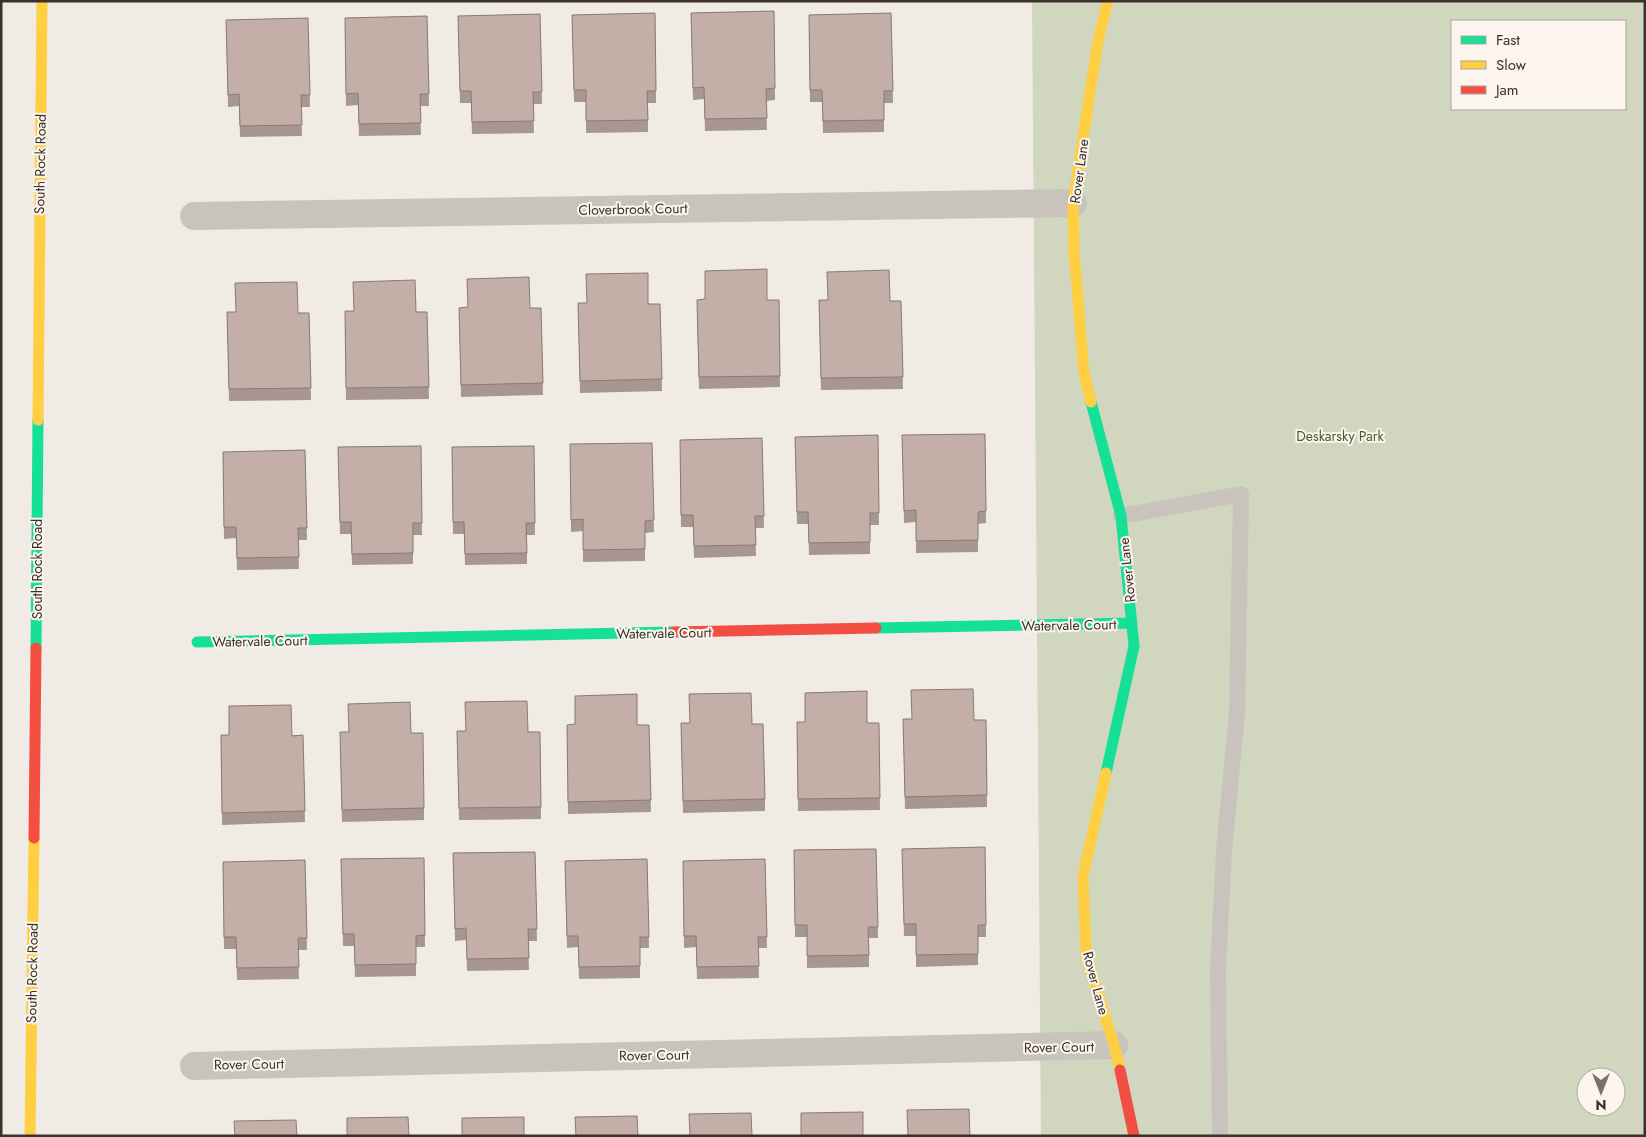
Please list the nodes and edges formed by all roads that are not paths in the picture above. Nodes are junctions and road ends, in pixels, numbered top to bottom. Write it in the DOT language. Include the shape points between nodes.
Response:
graph roads {
  1 [pos="42,1"];
  2 [pos="1108,1"];
  3 [pos="1073,203"];
  4 [pos="194,216"];
  5 [pos="1121,516"];
  6 [pos="1132,623"];
  7 [pos="197,642"];
  8 [pos="1114,1045"];
  9 [pos="194,1066"];
  10 [pos="30,1136"];
  11 [pos="1134,1136"];
  12 [pos="1220,1136"];
  1 -- 10 [label="street, South Rock Road"];
  2 -- 3 [label="street, Rover Lane" via="1098,41"];
  3 -- 4 [label="street, Cloverbrook Court"];
  3 -- 5 [label="street, Rover Lane" via="1084,374"];
  5 -- 6 [label="street, Rover Lane"];
  5 -- 12 [label="lane" via="1241,494 1237,714 1224,850 1218,970"];
  6 -- 7 [label="street, Watervale Court"];
  6 -- 8 [label="street, Rover Lane" via="1134,646 1083,876 1086,955"];
  8 -- 9 [label="street, Rover Court"];
  8 -- 11 [label="street, Rover Lane"];
}
